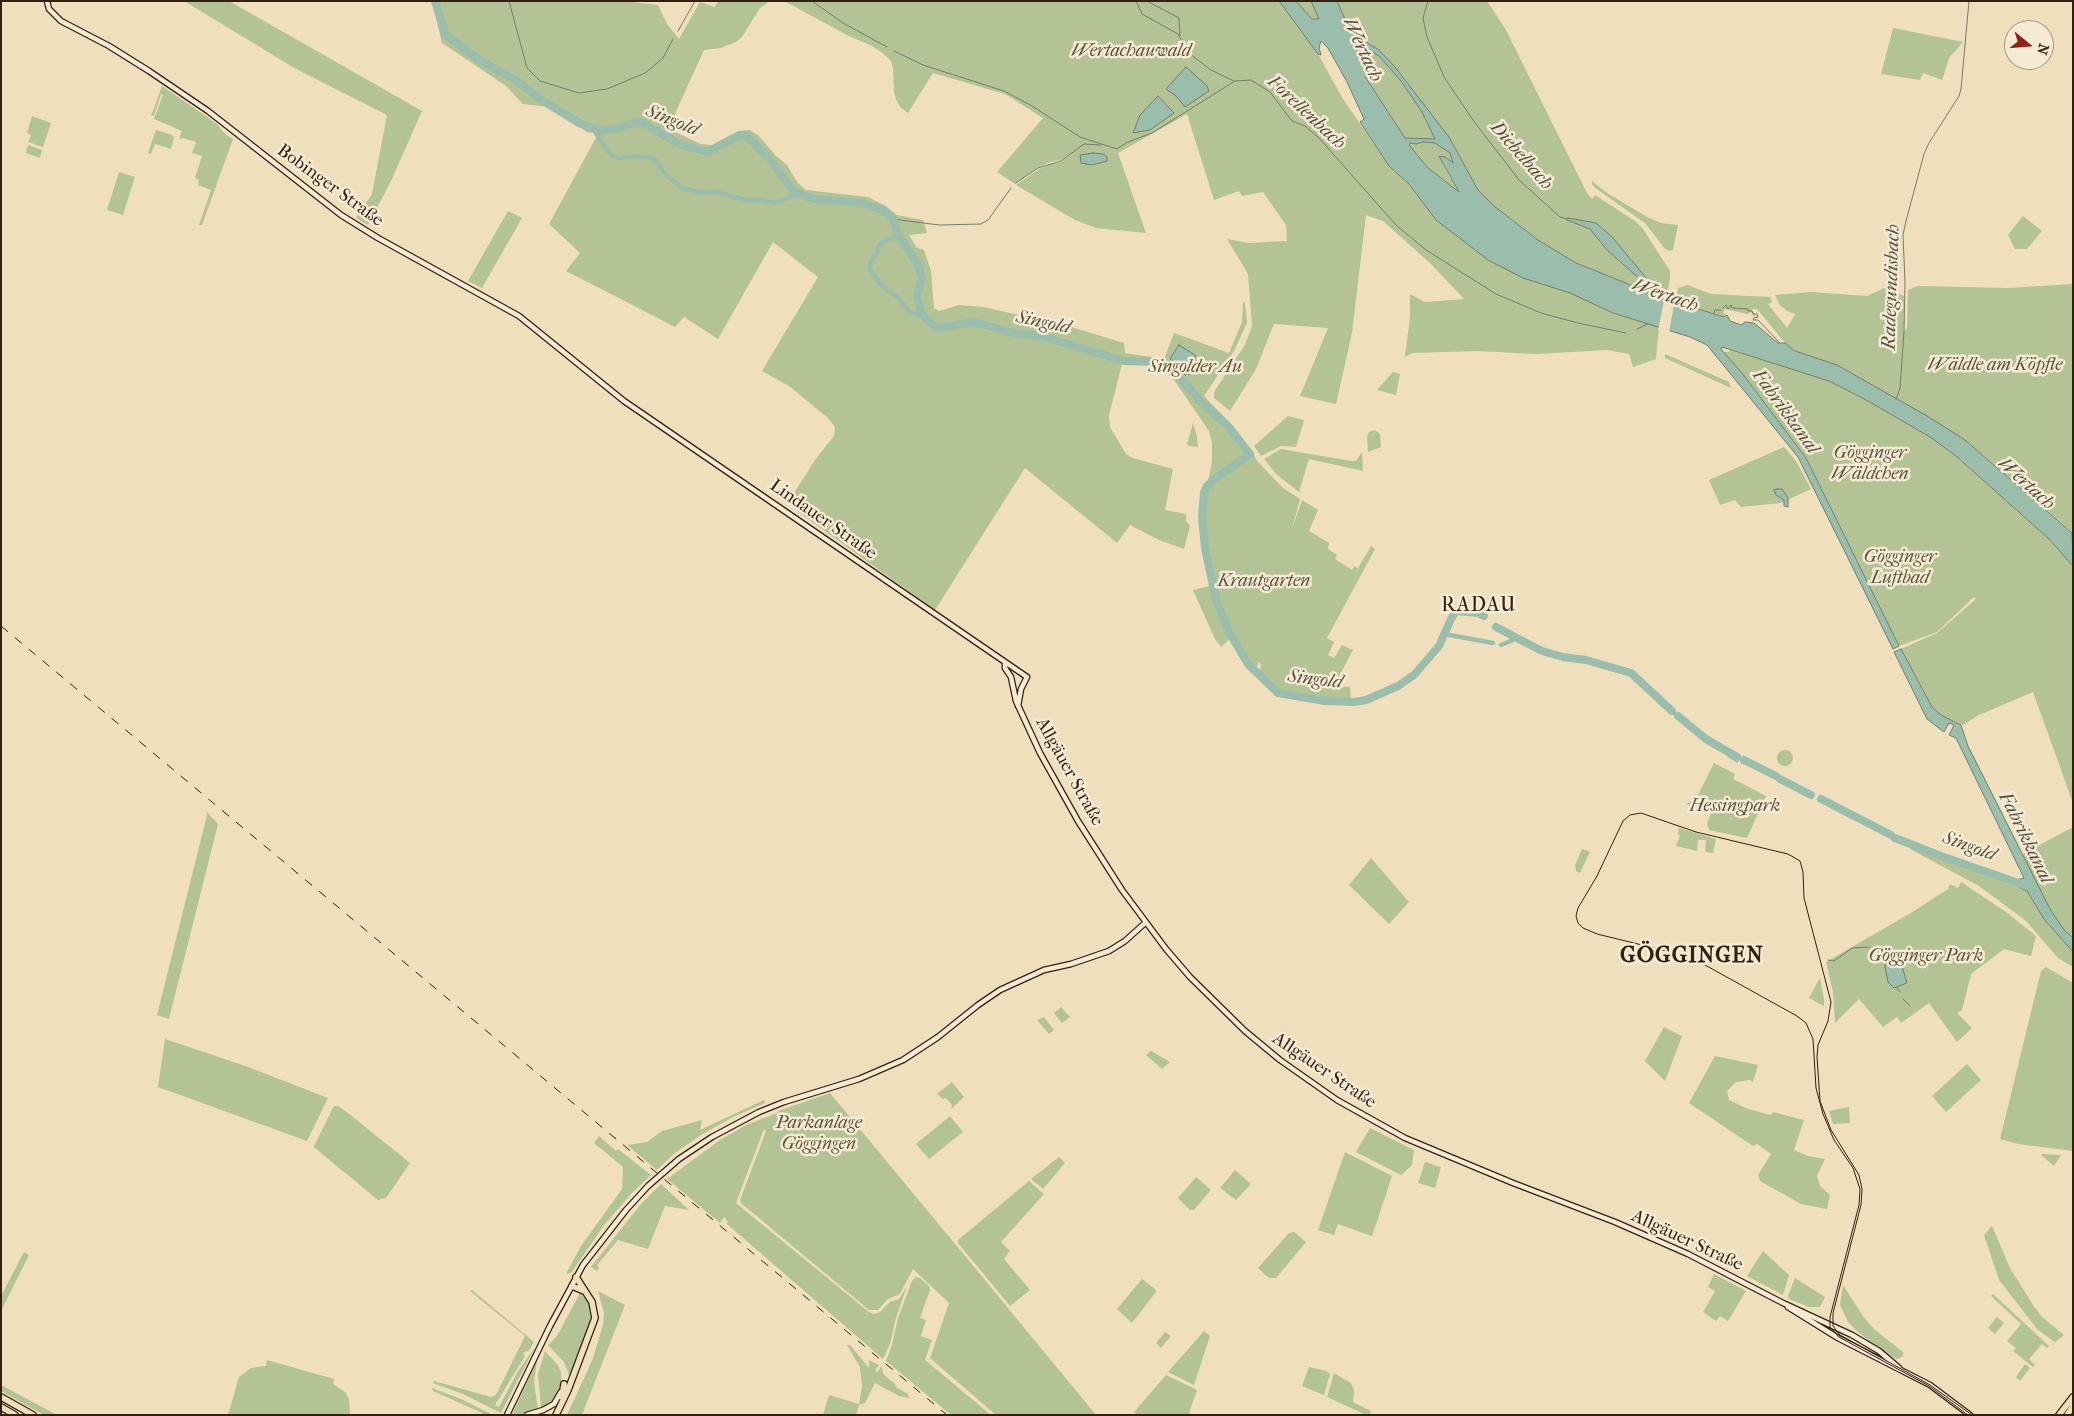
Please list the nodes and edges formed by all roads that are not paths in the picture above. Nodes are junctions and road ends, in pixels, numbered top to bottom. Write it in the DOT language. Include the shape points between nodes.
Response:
graph roads {
  1 [pos="47,1"];
  2 [pos="603,386"];
  3 [pos="1006,663"];
  4 [pos="1027,677"];
  5 [pos="1018,706"];
  6 [pos="1145,923"];
  7 [pos="576,1277"];
  8 [pos="572,1286"];
  9 [pos="586,1292"];
  10 [pos="1783,1303"];
  11 [pos="1899,1368"];
  12 [pos="564,1384"];
  13 [pos="2073,1397"];
  14 [pos="1,1398"];
  15 [pos="2073,1406"];
  16 [pos="1,1407"];
  17 [pos="557,1413"];
  18 [pos="15,1415"];
  19 [pos="33,1415"];
  20 [pos="507,1415"];
  21 [pos="526,1415"];
  22 [pos="1970,1415"];
  23 [pos="2059,1415"];
  24 [pos="2067,1415"];
  1 -- 2 [label="main road, Bobinger Straße" via="50,10 61,21 110,47 214,115 342,215 519,316"];
  2 -- 3 [label="main road, Lindauer Straße"];
  3 -- 4 [label="main road, Lindauer Straße"];
  3 -- 5 [label="main road"];
  4 -- 5 [label="main road, Allgäuer Straße"];
  5 -- 6 [label="main road, Allgäuer Straße" via="1074,814"];
  6 -- 7 [label="main road" via="1109,951 1044,970 1000,990 903,1060 859,1079 773,1106 712,1137 640,1195 605,1235"];
  6 -- 10 [label="main road, Allgäuer Straße" via="1186,973 1245,1031 1291,1069 1361,1114 1423,1146 1666,1244"];
  7 -- 8 [label="main road"];
  7 -- 9 [label="highway"];
  8 -- 9 [label="highway"];
  8 -- 20 [label="main road"];
  9 -- 17 [label="highway" via="595,1318"];
  10 -- 11 [label="main road, Allgäuer Straße" via="1874,1358"];
  10 -- 11 [label="main road, Allgäuer Straße" via="1869,1344"];
  11 -- 22 [label="main road" via="1945,1395"];
  12 -- 17 [label="highway"];
  12 -- 21 [label="main road" via="554,1404"];
  13 -- 23 [label="highway"];
  14 -- 19 [label="highway"];
  15 -- 24 [label="highway"];
  16 -- 18 [label="highway"];
}
